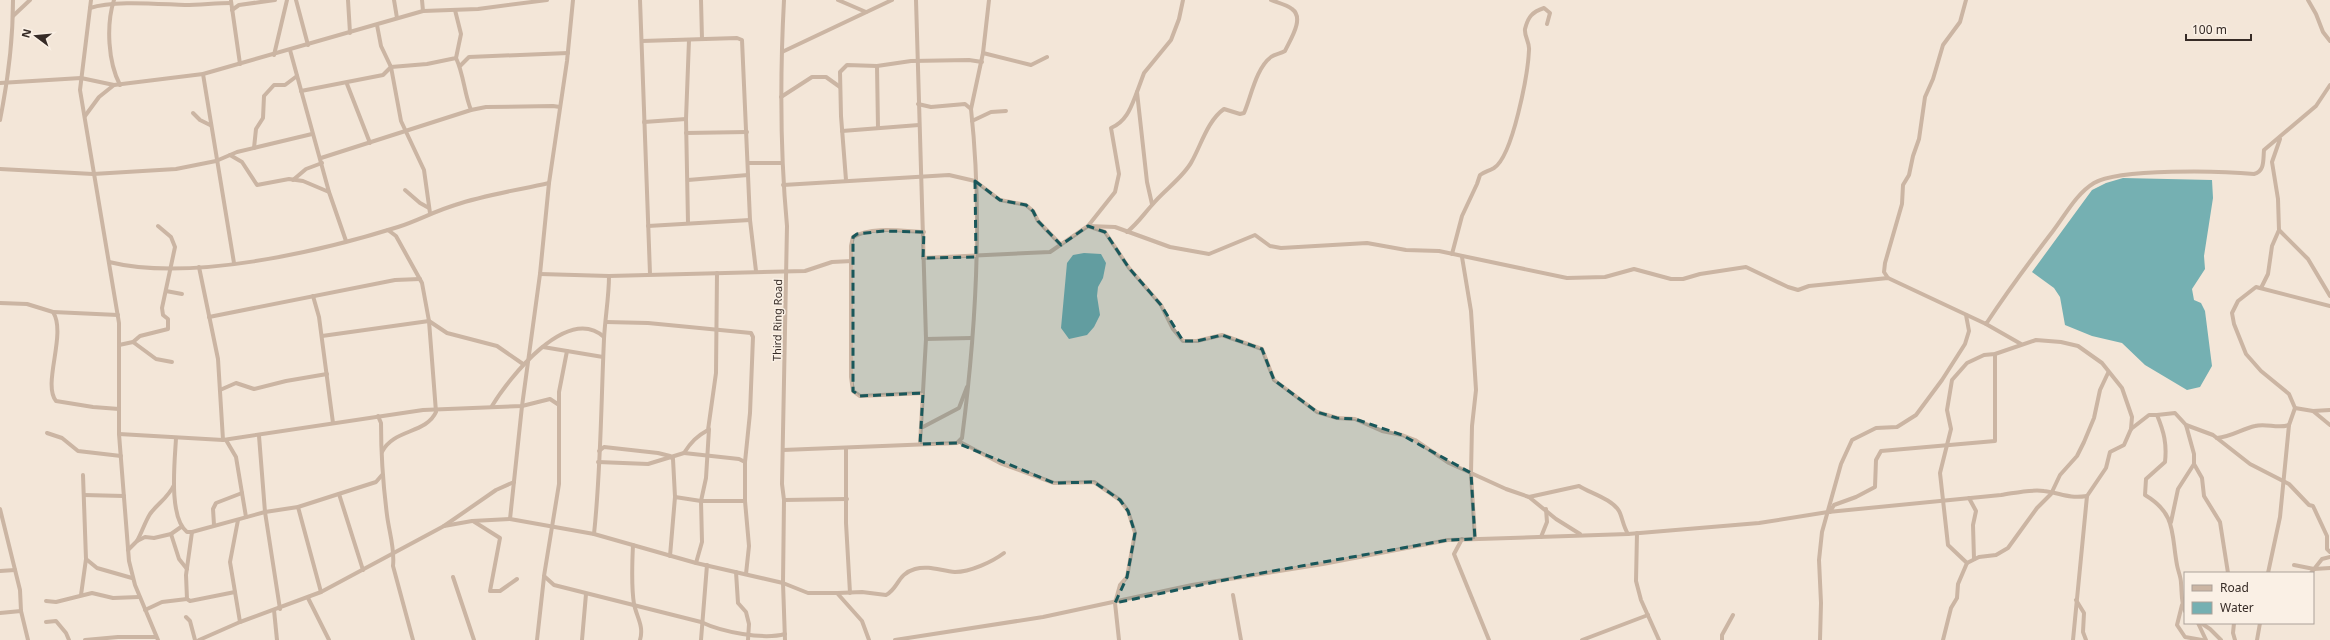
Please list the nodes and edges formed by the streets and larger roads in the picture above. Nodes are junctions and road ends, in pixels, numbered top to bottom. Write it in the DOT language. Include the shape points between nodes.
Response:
graph roads {
  1 [pos="13,0"];
  2 [pos="30,0"];
  3 [pos="91,0"];
  4 [pos="275,0"];
  5 [pos="288,0"];
  6 [pos="296,0"];
  7 [pos="348,0"];
  8 [pos="394,0"];
  9 [pos="422,0"];
  10 [pos="547,0"];
  11 [pos="573,0"];
  12 [pos="640,0"];
  13 [pos="702,0"];
  14 [pos="784,0"];
  15 [pos="838,0"];
  16 [pos="892,0"];
  17 [pos="916,0"];
  18 [pos="989,0"];
  19 [pos="1183,0"];
  20 [pos="1271,0"];
  21 [pos="1966,0"];
  22 [pos="2308,0"];
  23 [pos="99,1"];
  24 [pos="114,1"];
  25 [pos="231,1"];
  26 [pos="263,1"];
  27 [pos="161,2"];
  28 [pos="90,8"];
  29 [pos="232,10"];
  30 [pos="424,10"];
  31 [pos="455,10"];
  32 [pos="866,12"];
  33 [pos="13,16"];
  34 [pos="397,18"];
  35 [pos="1548,24"];
  36 [pos="377,25"];
  37 [pos="350,33"];
  38 [pos="702,39"];
  39 [pos="689,40"];
  40 [pos="642,41"];
  41 [pos="2330,42"];
  42 [pos="308,45"];
  43 [pos="290,50"];
  44 [pos="782,52"];
  45 [pos="568,53"];
  46 [pos="983,53"];
  47 [pos="274,55"];
  48 [pos="1047,57"];
  49 [pos="456,58"];
  50 [pos="917,62"];
  51 [pos="982,62"];
  52 [pos="240,64"];
  53 [pos="460,66"];
  54 [pos="877,66"];
  55 [pos="391,67"];
  56 [pos="203,74"];
  57 [pos="297,76"];
  58 [pos="81,78"];
  59 [pos="0,83"];
  60 [pos="7,83"];
  61 [pos="347,84"];
  62 [pos="114,85"];
  63 [pos="120,85"];
  64 [pos="2330,85"];
  65 [pos="840,87"];
  66 [pos="301,91"];
  67 [pos="1138,92"];
  68 [pos="781,97"];
  69 [pos="918,104"];
  70 [pos="560,107"];
  71 [pos="971,109"];
  72 [pos="472,110"];
  73 [pos="1006,111"];
  74 [pos="193,113"];
  75 [pos="85,116"];
  76 [pos="686,119"];
  77 [pos="0,120"];
  78 [pos="972,121"];
  79 [pos="644,122"];
  80 [pos="210,125"];
  81 [pos="919,125"];
  82 [pos="878,128"];
  83 [pos="406,130"];
  84 [pos="842,131"];
  85 [pos="747,132"];
  86 [pos="686,133"];
  87 [pos="312,134"];
  88 [pos="2281,137"];
  89 [pos="370,143"];
  90 [pos="254,148"];
  91 [pos="230,155"];
  92 [pos="321,158"];
  93 [pos="216,161"];
  94 [pos="322,163"];
  95 [pos="748,163"];
  96 [pos="782,164"];
  97 [pos="0,169"];
  98 [pos="93,174"];
  99 [pos="748,175"];
  100 [pos="921,175"];
  101 [pos="293,180"];
  102 [pos="688,180"];
  103 [pos="846,180"];
  104 [pos="975,181"];
  105 [pos="549,183"];
  106 [pos="783,185"];
  107 [pos="405,190"];
  108 [pos="329,192"];
  109 [pos="1152,204"];
  110 [pos="429,208"];
  111 [pos="430,213"];
  112 [pos="750,220"];
  113 [pos="688,223"];
  114 [pos="158,226"];
  115 [pos="648,226"];
  116 [pos="1088,226"];
  117 [pos="388,230"];
  118 [pos="2279,230"];
  119 [pos="924,232"];
  120 [pos="1127,232"];
  121 [pos="346,241"];
  122 [pos="1061,245"];
  123 [pos="1452,254"];
  124 [pos="1462,257"];
  125 [pos="923,258"];
  126 [pos="976,258"];
  127 [pos="852,261"];
  128 [pos="109,262"];
  129 [pos="234,263"];
  130 [pos="200,267"];
  131 [pos="170,269"];
  132 [pos="756,270"];
  133 [pos="787,270"];
  134 [pos="717,273"];
  135 [pos="540,274"];
  136 [pos="650,274"];
  137 [pos="609,276"];
  138 [pos="1888,278"];
  139 [pos="420,279"];
  140 [pos="2261,288"];
  141 [pos="166,291"];
  142 [pos="182,294"];
  143 [pos="313,296"];
  144 [pos="2330,296"];
  145 [pos="0,303"];
  146 [pos="2330,306"];
  147 [pos="53,312"];
  148 [pos="118,315"];
  149 [pos="1966,315"];
  150 [pos="210,317"];
  151 [pos="429,321"];
  152 [pos="606,322"];
  153 [pos="1986,324"];
  154 [pos="715,329"];
  155 [pos="322,336"];
  156 [pos="604,337"];
  157 [pos="971,338"];
  158 [pos="926,339"];
  159 [pos="133,342"];
  160 [pos="2021,344"];
  161 [pos="119,345"];
  162 [pos="543,347"];
  163 [pos="567,351"];
  164 [pos="1995,354"];
  165 [pos="603,357"];
  166 [pos="528,360"];
  167 [pos="172,362"];
  168 [pos="523,364"];
  169 [pos="2108,373"];
  170 [pos="327,374"];
  171 [pos="970,379"];
  172 [pos="220,390"];
  173 [pos="923,393"];
  174 [pos="559,405"];
  175 [pos="492,406"];
  176 [pos="522,406"];
  177 [pos="2295,408"];
  178 [pos="119,409"];
  179 [pos="436,410"];
  180 [pos="2330,410"];
  181 [pos="2313,411"];
  182 [pos="378,416"];
  183 [pos="2157,416"];
  184 [pos="333,423"];
  185 [pos="2186,425"];
  186 [pos="2289,425"];
  187 [pos="2330,425"];
  188 [pos="709,426"];
  189 [pos="921,428"];
  190 [pos="2131,429"];
  191 [pos="47,433"];
  192 [pos="119,434"];
  193 [pos="259,436"];
  194 [pos="176,438"];
  195 [pos="2217,438"];
  196 [pos="225,440"];
  197 [pos="960,442"];
  198 [pos="920,444"];
  199 [pos="1946,444"];
  200 [pos="846,448"];
  201 [pos="784,450"];
  202 [pos="599,451"];
  203 [pos="382,452"];
  204 [pos="684,453"];
  205 [pos="747,453"];
  206 [pos="121,456"];
  207 [pos="670,456"];
  208 [pos="706,456"];
  209 [pos="739,459"];
  210 [pos="598,462"];
  211 [pos="745,462"];
  212 [pos="2194,464"];
  213 [pos="1471,473"];
  214 [pos="83,475"];
  215 [pos="382,475"];
  216 [pos="2282,479"];
  217 [pos="514,482"];
  218 [pos="175,483"];
  219 [pos="242,493"];
  220 [pos="339,494"];
  221 [pos="2051,494"];
  222 [pos="84,496"];
  223 [pos="124,496"];
  224 [pos="2087,496"];
  225 [pos="675,497"];
  226 [pos="1529,497"];
  227 [pos="1969,498"];
  228 [pos="847,499"];
  229 [pos="1942,499"];
  230 [pos="784,500"];
  231 [pos="701,501"];
  232 [pos="745,501"];
  233 [pos="298,507"];
  234 [pos="1546,508"];
  235 [pos="0,509"];
  236 [pos="266,512"];
  237 [pos="1829,512"];
  238 [pos="246,517"];
  239 [pos="510,518"];
  240 [pos="238,520"];
  241 [pos="472,521"];
  242 [pos="2171,522"];
  243 [pos="214,525"];
  244 [pos="182,526"];
  245 [pos="444,526"];
  246 [pos="553,526"];
  247 [pos="192,532"];
  248 [pos="1637,533"];
  249 [pos="171,534"];
  250 [pos="594,534"];
  251 [pos="1580,534"];
  252 [pos="1628,534"];
  253 [pos="1541,537"];
  254 [pos="1462,539"];
  255 [pos="1475,539"];
  256 [pos="137,541"];
  257 [pos="633,545"];
  258 [pos="128,550"];
  259 [pos="2330,552"];
  260 [pos="394,553"];
  261 [pos="1004,553"];
  262 [pos="670,556"];
  263 [pos="2330,557"];
  264 [pos="86,559"];
  265 [pos="1974,559"];
  266 [pos="696,563"];
  267 [pos="1968,563"];
  268 [pos="707,565"];
  269 [pos="2294,565"];
  270 [pos="2330,568"];
  271 [pos="15,570"];
  272 [pos="187,570"];
  273 [pos="363,570"];
  274 [pos="0,571"];
  275 [pos="2312,571"];
  276 [pos="736,572"];
  277 [pos="2228,572"];
  278 [pos="2268,572"];
  279 [pos="746,574"];
  280 [pos="544,576"];
  281 [pos="453,577"];
  282 [pos="132,578"];
  283 [pos="517,579"];
  284 [pos="783,583"];
  285 [pos="235,592"];
  286 [pos="320,592"];
  287 [pos="837,593"];
  288 [pos="850,593"];
  289 [pos="586,594"];
  290 [pos="82,595"];
  291 [pos="1233,595"];
  292 [pos="140,597"];
  293 [pos="308,598"];
  294 [pos="187,599"];
  295 [pos="2076,600"];
  296 [pos="46,601"];
  297 [pos="1115,603"];
  298 [pos="634,606"];
  299 [pos="2182,606"];
  300 [pos="280,608"];
  301 [pos="2184,609"];
  302 [pos="145,610"];
  303 [pos="274,610"];
  304 [pos="21,611"];
  305 [pos="0,613"];
  306 [pos="1648,615"];
  307 [pos="1733,615"];
  308 [pos="186,617"];
  309 [pos="46,622"];
  310 [pos="240,622"];
  311 [pos="701,622"];
  312 [pos="2200,624"];
  313 [pos="2202,624"];
  314 [pos="2234,624"];
  315 [pos="2260,624"];
  316 [pos="214,634"];
  317 [pos="748,634"];
  318 [pos="785,634"];
  319 [pos="157,638"];
  320 [pos="102,639"];
  321 [pos="28,640"];
  322 [pos="69,640"];
  323 [pos="84,640"];
  324 [pos="195,640"];
  325 [pos="199,640"];
  326 [pos="215,640"];
  327 [pos="277,640"];
  328 [pos="329,640"];
  329 [pos="413,640"];
  330 [pos="474,640"];
  331 [pos="537,640"];
  332 [pos="582,640"];
  333 [pos="640,640"];
  334 [pos="701,640"];
  335 [pos="748,640"];
  336 [pos="785,640"];
  337 [pos="869,640"];
  338 [pos="895,640"];
  339 [pos="1119,640"];
  340 [pos="1241,640"];
  341 [pos="1489,640"];
  342 [pos="1582,640"];
  343 [pos="1658,640"];
  344 [pos="1722,640"];
  345 [pos="1820,640"];
  346 [pos="1943,640"];
  347 [pos="2073,640"];
  348 [pos="2086,640"];
  349 [pos="2202,640"];
  350 [pos="2206,640"];
  351 [pos="2221,640"];
  352 [pos="2236,640"];
  353 [pos="2257,640"];
  1 -- 33 [label="street"];
  2 -- 33 [label="street"];
  3 -- 28 [label="street"];
  4 -- 26 [label="street"];
  5 -- 47 [label="street"];
  6 -- 42 [label="street"];
  7 -- 37 [label="street"];
  8 -- 34 [label="street"];
  9 -- 30 [label="street"];
  10 -- 31 [label="street" via="512,6"];
  11 -- 45 [label="street"];
  12 -- 40 [label="street"];
  13 -- 38 [label="street"];
  14 -- 44 [label="street, Third Ring Road"];
  15 -- 32 [label="street"];
  16 -- 32 [label="street"];
  17 -- 50 [label="street"];
  18 -- 46 [label="street"];
  19 -- 67 [label="street" via="1171,40 1144,73"];
  20 -- 109 [label="street" via="1292,9 1297,14 1298,21 1285,51 1267,60 1254,82 1244,113 1224,109 1214,118 1192,161"];
  21 -- 138 [label="street" via="1960,22 1943,45 1925,97 1919,139 1911,170 1903,185 1902,204 1885,263 1884,272"];
  22 -- 41 [label="street"];
  23 -- 24 [label="street"];
  23 -- 28 [label="street"];
  24 -- 27 [label="street"];
  24 -- 63 [label="street" via="111,13 112,59 114,74"];
  25 -- 27 [label="street"];
  25 -- 29 [label="street"];
  26 -- 29 [label="street" via="239,5"];
  28 -- 58 [label="street"];
  29 -- 52 [label="street"];
  30 -- 31 [label="street"];
  30 -- 34 [label="street"];
  31 -- 49 [label="street" via="460,34"];
  32 -- 44 [label="street"];
  33 -- 60 [label="street"];
  34 -- 36 [label="street"];
  35 -- 123 [label="street" via="1550,13 1544,8 1535,11 1528,20 1525,33 1530,49 1518,113 1505,153 1494,168 1480,174 1478,184 1462,216"];
  36 -- 37 [label="street"];
  36 -- 55 [label="street"];
  37 -- 42 [label="street"];
  38 -- 39 [label="street"];
  38 -- 85 [label="street" via="742,40"];
  39 -- 40 [label="street"];
  39 -- 76 [label="street"];
  40 -- 79 [label="street"];
  42 -- 43 [label="street"];
  43 -- 47 [label="street"];
  43 -- 57 [label="street"];
  44 -- 68 [label="street, Third Ring Road"];
  45 -- 53 [label="street" via="469,57"];
  45 -- 70 [label="street"];
  46 -- 48 [label="street" via="1031,64"];
  46 -- 51 [label="street"];
  47 -- 52 [label="street"];
  49 -- 53 [label="street"];
  49 -- 55 [label="street"];
  50 -- 51 [label="street"];
  50 -- 54 [label="street"];
  50 -- 69 [label="street"];
  51 -- 71 [label="street"];
  52 -- 56 [label="street"];
  53 -- 72 [label="street"];
  54 -- 65 [label="street" via="847,65 840,72"];
  54 -- 82 [label="street"];
  55 -- 61 [label="street" via="383,75"];
  55 -- 83 [label="street" via="401,121"];
  56 -- 63 [label="street"];
  56 -- 80 [label="street"];
  57 -- 66 [label="street"];
  57 -- 90 [label="street" via="285,85 274,85 264,96 263,118 256,129"];
  58 -- 60 [label="street"];
  58 -- 62 [label="street"];
  58 -- 75 [label="street" via="80,90"];
  59 -- 60 [label="street"];
  60 -- 77 [label="street"];
  61 -- 66 [label="street"];
  61 -- 89 [label="street"];
  62 -- 63 [label="street"];
  62 -- 75 [label="street" via="99,97"];
  64 -- 88 [label="street" via="2316,106"];
  65 -- 68 [label="street" via="826,77 812,77"];
  65 -- 84 [label="street"];
  66 -- 87 [label="street"];
  67 -- 109 [label="street" via="1147,182"];
  67 -- 116 [label="street" via="1129,113 1119,125 1111,128 1119,174 1115,192"];
  68 -- 96 [label="street, Third Ring Road"];
  69 -- 71 [label="street" via="931,107 964,104"];
  69 -- 81 [label="street"];
  70 -- 72 [label="street" via="494,107"];
  70 -- 105 [label="street"];
  71 -- 78 [label="street"];
  72 -- 83 [label="street"];
  73 -- 78 [label="street" via="990,112"];
  74 -- 80 [label="street"];
  75 -- 98 [label="street"];
  76 -- 79 [label="street"];
  76 -- 86 [label="street"];
  78 -- 104 [label="street"];
  79 -- 115 [label="street"];
  80 -- 93 [label="street"];
  81 -- 82 [label="street"];
  81 -- 100 [label="street"];
  82 -- 84 [label="street"];
  83 -- 89 [label="street"];
  83 -- 110 [label="street" via="424,170"];
  84 -- 103 [label="street"];
  85 -- 86 [label="street"];
  85 -- 95 [label="street"];
  86 -- 102 [label="street"];
  87 -- 90 [label="street"];
  87 -- 92 [label="street"];
  88 -- 118 [label="street" via="2272,162 2278,199"];
  88 -- 153 [label="street" via="2264,150 2262,169 2254,174 2167,173 2122,176 2096,182 2080,194 2071,205"];
  89 -- 92 [label="street"];
  90 -- 91 [label="street"];
  91 -- 93 [label="street"];
  91 -- 101 [label="street" via="242,162 257,185"];
  92 -- 94 [label="street"];
  93 -- 98 [label="street" via="176,169"];
  93 -- 129 [label="street"];
  94 -- 101 [label="street" via="306,169"];
  94 -- 108 [label="street"];
  95 -- 96 [label="street"];
  95 -- 99 [label="street"];
  96 -- 106 [label="street, Third Ring Road"];
  97 -- 98 [label="street"];
  98 -- 128 [label="street"];
  99 -- 102 [label="street"];
  99 -- 112 [label="street"];
  100 -- 103 [label="street"];
  100 -- 104 [label="street" via="949,175"];
  100 -- 119 [label="street"];
  101 -- 108 [label="street"];
  102 -- 113 [label="street"];
  103 -- 106 [label="street"];
  104 -- 122 [label="street" via="1000,200 1033,210 1038,221"];
  104 -- 126 [label="street"];
  105 -- 111 [label="street" via="477,199"];
  105 -- 135 [label="street"];
  106 -- 133 [label="street, Third Ring Road" via="787,226"];
  107 -- 110 [label="street"];
  108 -- 121 [label="street"];
  109 -- 120 [label="street" via="1140,222"];
  110 -- 111 [label="street"];
  111 -- 117 [label="street"];
  112 -- 113 [label="street"];
  112 -- 132 [label="street"];
  113 -- 115 [label="street"];
  114 -- 131 [label="street" via="171,237 175,247"];
  115 -- 136 [label="street"];
  116 -- 120 [label="street" via="1115,227"];
  116 -- 122 [label="street"];
  116 -- 213 [label="street" via="1105,232 1115,243 1129,268 1160,304 1173,329 1183,341 1197,341 1222,335 1262,349 1274,380 1317,412 1337,418 1355,419 1382,431 1415,440 1449,463"];
  117 -- 121 [label="street"];
  117 -- 139 [label="street" via="396,236"];
  118 -- 140 [label="street" via="2272,246 2268,274"];
  118 -- 144 [label="street" via="2308,259"];
  119 -- 125 [label="street"];
  119 -- 127 [label="street" via="884,231 858,234 853,237"];
  120 -- 123 [label="street" via="1170,247 1209,254 1255,236 1274,247 1367,243 1406,250 1439,250"];
  121 -- 129 [label="street"];
  122 -- 126 [label="street" via="1050,252"];
  123 -- 124 [label="street"];
  124 -- 138 [label="street" via="1572,278 1605,277 1634,269 1671,279 1683,279 1746,267 1798,290 1809,286"];
  124 -- 213 [label="street" via="1471,311 1476,390"];
  125 -- 126 [label="street"];
  125 -- 158 [label="street"];
  126 -- 157 [label="street"];
  127 -- 133 [label="street" via="832,262 805,271"];
  127 -- 173 [label="street" via="853,391 860,396"];
  128 -- 131 [label="street" via="143,269"];
  128 -- 148 [label="street"];
  129 -- 130 [label="street"];
  130 -- 131 [label="street"];
  130 -- 150 [label="street"];
  131 -- 141 [label="street"];
  132 -- 133 [label="street"];
  132 -- 134 [label="street"];
  133 -- 201 [label="street, Third Ring Road"];
  134 -- 136 [label="street"];
  134 -- 154 [label="street"];
  135 -- 137 [label="street"];
  135 -- 166 [label="street"];
  136 -- 137 [label="street"];
  137 -- 152 [label="street"];
  138 -- 149 [label="street"];
  139 -- 143 [label="street" via="395,280"];
  139 -- 151 [label="street"];
  140 -- 146 [label="street"];
  140 -- 177 [label="street" via="2256,287 2238,301 2232,318 2246,354 2261,371 2289,394"];
  141 -- 142 [label="street"];
  141 -- 159 [label="street" via="162,308 163,315 168,319 168,329 140,336"];
  143 -- 150 [label="street"];
  143 -- 155 [label="street" via="320,317"];
  145 -- 147 [label="street" via="27,304"];
  147 -- 148 [label="street"];
  147 -- 178 [label="street" via="57,318 57,325 53,397 61,402"];
  148 -- 161 [label="street"];
  149 -- 153 [label="street"];
  149 -- 237 [label="street" via="1969,331 1965,344 1916,414 1897,427 1876,428 1852,440 1841,464"];
  150 -- 172 [label="street" via="218,359"];
  151 -- 155 [label="street"];
  151 -- 168 [label="street" via="447,333 497,346"];
  151 -- 179 [label="street"];
  152 -- 154 [label="street"];
  152 -- 156 [label="street"];
  153 -- 160 [label="street"];
  154 -- 188 [label="street" via="716,373"];
  154 -- 205 [label="street" via="747,332 752,337"];
  155 -- 170 [label="street"];
  156 -- 162 [label="street" via="595,331 579,328"];
  156 -- 165 [label="street"];
  157 -- 158 [label="street"];
  157 -- 171 [label="street"];
  158 -- 173 [label="street"];
  159 -- 161 [label="street"];
  159 -- 167 [label="street" via="156,359"];
  160 -- 164 [label="street"];
  160 -- 169 [label="street" via="2036,340 2078,346 2102,363"];
  161 -- 178 [label="street"];
  162 -- 163 [label="street"];
  162 -- 166 [label="street"];
  163 -- 165 [label="street"];
  163 -- 174 [label="street"];
  164 -- 199 [label="street" via="1984,355 1968,363 1952,380 1947,410 1951,429"];
  164 -- 199 [label="street" via="1995,441"];
  165 -- 202 [label="street"];
  166 -- 168 [label="street"];
  166 -- 176 [label="street"];
  168 -- 175 [label="street" via="510,378"];
  169 -- 190 [label="street" via="2122,388 2132,417"];
  169 -- 221 [label="street" via="2084,442 2077,456 2060,475"];
  170 -- 172 [label="street" via="254,389 236,383"];
  170 -- 184 [label="street"];
  171 -- 189 [label="street" via="959,408"];
  171 -- 197 [label="street"];
  172 -- 196 [label="street"];
  173 -- 189 [label="street"];
  174 -- 176 [label="street" via="550,399"];
  174 -- 246 [label="street" via="559,484"];
  175 -- 176 [label="street"];
  175 -- 179 [label="street"];
  176 -- 217 [label="street"];
  177 -- 181 [label="street"];
  177 -- 186 [label="street"];
  178 -- 192 [label="street"];
  179 -- 182 [label="street"];
  179 -- 203 [label="street" via="429,422 395,437"];
  180 -- 181 [label="street"];
  181 -- 187 [label="street"];
  182 -- 184 [label="street"];
  182 -- 203 [label="street" via="381,423"];
  183 -- 185 [label="street" via="2175,413"];
  183 -- 190 [label="street" via="2149,415"];
  183 -- 242 [label="street" via="2164,432 2165,462 2146,479 2145,495 2156,502"];
  184 -- 193 [label="street"];
  185 -- 195 [label="street"];
  185 -- 212 [label="street" via="2194,454"];
  186 -- 195 [label="street" via="2280,428 2257,425 2227,437"];
  186 -- 216 [label="street"];
  188 -- 204 [label="street" via="708,430 691,442"];
  188 -- 208 [label="street"];
  189 -- 198 [label="street"];
  190 -- 224 [label="street" via="2124,445 2110,452 2106,468"];
  191 -- 206 [label="street" via="62,438 78,450"];
  192 -- 194 [label="street"];
  192 -- 206 [label="street"];
  193 -- 196 [label="street"];
  193 -- 236 [label="street"];
  194 -- 196 [label="street"];
  194 -- 218 [label="street"];
  195 -- 216 [label="street" via="2250,464"];
  196 -- 219 [label="street" via="236,457"];
  197 -- 198 [label="street"];
  197 -- 297 [label="street" via="1000,463 1054,483 1094,482 1120,500 1128,511 1135,533 1127,577 1120,585"];
  198 -- 200 [label="street"];
  199 -- 229 [label="street" via="1940,473"];
  199 -- 237 [label="street" via="1881,451 1876,460 1874,487 1834,505"];
  200 -- 201 [label="street"];
  200 -- 228 [label="street"];
  201 -- 230 [label="street, Third Ring Road"];
  202 -- 207 [label="street" via="604,447"];
  202 -- 210 [label="street"];
  203 -- 215 [label="street"];
  204 -- 207 [label="street"];
  204 -- 208 [label="street"];
  205 -- 209 [label="street"];
  205 -- 211 [label="street"];
  206 -- 223 [label="street"];
  207 -- 210 [label="street" via="648,464"];
  207 -- 225 [label="street" via="673,459"];
  208 -- 209 [label="street"];
  208 -- 231 [label="street" via="706,478"];
  209 -- 211 [label="street"];
  210 -- 250 [label="street" via="599,493"];
  211 -- 232 [label="street"];
  212 -- 242 [label="street" via="2178,489"];
  212 -- 277 [label="street" via="2202,478 2204,496 2220,522"];
  213 -- 226 [label="street"];
  213 -- 255 [label="street"];
  214 -- 222 [label="street"];
  215 -- 220 [label="street" via="376,482"];
  215 -- 260 [label="street"];
  216 -- 259 [label="street" via="2313,506 2327,536 2327,549"];
  216 -- 278 [label="street" via="2280,517"];
  217 -- 239 [label="street"];
  217 -- 245 [label="street" via="496,490"];
  218 -- 244 [label="street" via="175,499"];
  218 -- 256 [label="street" via="170,494 150,515"];
  219 -- 238 [label="street"];
  219 -- 243 [label="street" via="216,503 213,509"];
  220 -- 233 [label="street"];
  220 -- 273 [label="street"];
  221 -- 224 [label="street" via="2073,498"];
  221 -- 227 [label="street" via="2045,491 2026,491"];
  221 -- 265 [label="street" via="2032,514 2008,548 1996,556"];
  222 -- 223 [label="street"];
  222 -- 264 [label="street"];
  223 -- 258 [label="street"];
  224 -- 295 [label="street"];
  225 -- 231 [label="street"];
  225 -- 262 [label="street"];
  226 -- 234 [label="street"];
  226 -- 252 [label="street" via="1579,486 1614,505 1620,512"];
  227 -- 229 [label="street"];
  227 -- 265 [label="street" via="1976,511 1973,525"];
  228 -- 230 [label="street"];
  228 -- 288 [label="street"];
  229 -- 237 [label="street"];
  229 -- 267 [label="street" via="1948,526 1948,545"];
  230 -- 284 [label="street, Third Ring Road"];
  231 -- 232 [label="street"];
  231 -- 266 [label="street" via="702,542"];
  232 -- 279 [label="street" via="748,540"];
  233 -- 236 [label="street"];
  233 -- 286 [label="street"];
  234 -- 251 [label="street" via="1556,519"];
  234 -- 253 [label="street" via="1546,522"];
  235 -- 271 [label="street"];
  236 -- 238 [label="street"];
  236 -- 300 [label="street"];
  237 -- 248 [label="street" via="1759,523"];
  237 -- 345 [label="street" via="1822,532 1819,560"];
  238 -- 240 [label="street"];
  239 -- 241 [label="street"];
  239 -- 246 [label="street"];
  240 -- 243 [label="street"];
  240 -- 285 [label="street" via="230,562"];
  241 -- 245 [label="street"];
  241 -- 283 [label="street" via="500,538 490,591 500,591"];
  242 -- 299 [label="street" via="2181,581"];
  243 -- 247 [label="street"];
  244 -- 247 [label="street" via="186,532"];
  244 -- 249 [label="street"];
  245 -- 260 [label="street"];
  246 -- 250 [label="street"];
  246 -- 280 [label="street"];
  247 -- 272 [label="street"];
  248 -- 252 [label="street"];
  248 -- 306 [label="street" via="1636,581"];
  249 -- 256 [label="street" via="146,537"];
  249 -- 272 [label="street" via="179,559"];
  250 -- 257 [label="street"];
  251 -- 252 [label="street"];
  251 -- 253 [label="street"];
  253 -- 255 [label="street"];
  254 -- 255 [label="street"];
  254 -- 297 [label="street" via="1192,585"];
  254 -- 341 [label="street" via="1454,554"];
  256 -- 258 [label="street"];
  257 -- 262 [label="street"];
  257 -- 298 [label="street"];
  258 -- 282 [label="street"];
  260 -- 273 [label="street"];
  260 -- 329 [label="street" via="393,566"];
  261 -- 288 [label="street" via="992,561 957,572 942,568 916,569 899,578 886,595"];
  262 -- 266 [label="street"];
  263 -- 275 [label="street" via="2322,559"];
  264 -- 282 [label="street" via="97,568"];
  264 -- 290 [label="street"];
  265 -- 267 [label="street"];
  266 -- 268 [label="street"];
  267 -- 346 [label="street" via="1958,584 1957,598 1951,608"];
  268 -- 276 [label="street"];
  268 -- 311 [label="street"];
  269 -- 275 [label="street"];
  270 -- 275 [label="street"];
  271 -- 274 [label="street"];
  271 -- 304 [label="street" via="20,590"];
  272 -- 294 [label="street"];
  273 -- 286 [label="street"];
  276 -- 279 [label="street"];
  276 -- 317 [label="street" via="738,603 746,612"];
  279 -- 284 [label="street"];
  280 -- 289 [label="street" via="554,586"];
  280 -- 331 [label="street"];
  281 -- 330 [label="street"];
  282 -- 292 [label="street"];
  284 -- 287 [label="street" via="808,593"];
  284 -- 318 [label="street, Third Ring Road"];
  285 -- 294 [label="street"];
  285 -- 310 [label="street"];
  286 -- 293 [label="street"];
  287 -- 288 [label="street"];
  287 -- 337 [label="street" via="862,621"];
  289 -- 298 [label="street"];
  289 -- 332 [label="street"];
  290 -- 292 [label="street" via="92,593 113,598"];
  290 -- 296 [label="street" via="72,600"];
  291 -- 340 [label="street"];
  292 -- 302 [label="street"];
  293 -- 300 [label="street"];
  293 -- 328 [label="street"];
  294 -- 302 [label="street" via="162,602"];
  295 -- 347 [label="street"];
  295 -- 348 [label="street" via="2084,613 2083,632"];
  297 -- 338 [label="street"];
  297 -- 339 [label="street"];
  298 -- 311 [label="street"];
  298 -- 333 [label="street" via="643,630"];
  299 -- 301 [label="street"];
  299 -- 349 [label="street" via="2177,625 2185,637"];
  300 -- 303 [label="street"];
  302 -- 319 [label="street"];
  303 -- 310 [label="street"];
  303 -- 327 [label="street"];
  304 -- 305 [label="street"];
  304 -- 321 [label="street"];
  306 -- 342 [label="street"];
  306 -- 343 [label="street"];
  307 -- 344 [label="street" via="1722,635"];
  308 -- 324 [label="street"];
  309 -- 322 [label="street" via="56,620"];
  310 -- 316 [label="street"];
  311 -- 317 [label="street" via="711,627"];
  311 -- 334 [label="street"];
  312 -- 350 [label="street"];
  313 -- 351 [label="street"];
  314 -- 352 [label="street" via="2233,633"];
  315 -- 353 [label="street"];
  316 -- 325 [label="street"];
  316 -- 326 [label="street"];
  317 -- 318 [label="street" via="774,637"];
  317 -- 335 [label="street"];
  318 -- 336 [label="street, Third Ring Road"];
  319 -- 320 [label="street"];
  320 -- 323 [label="street"];
}
